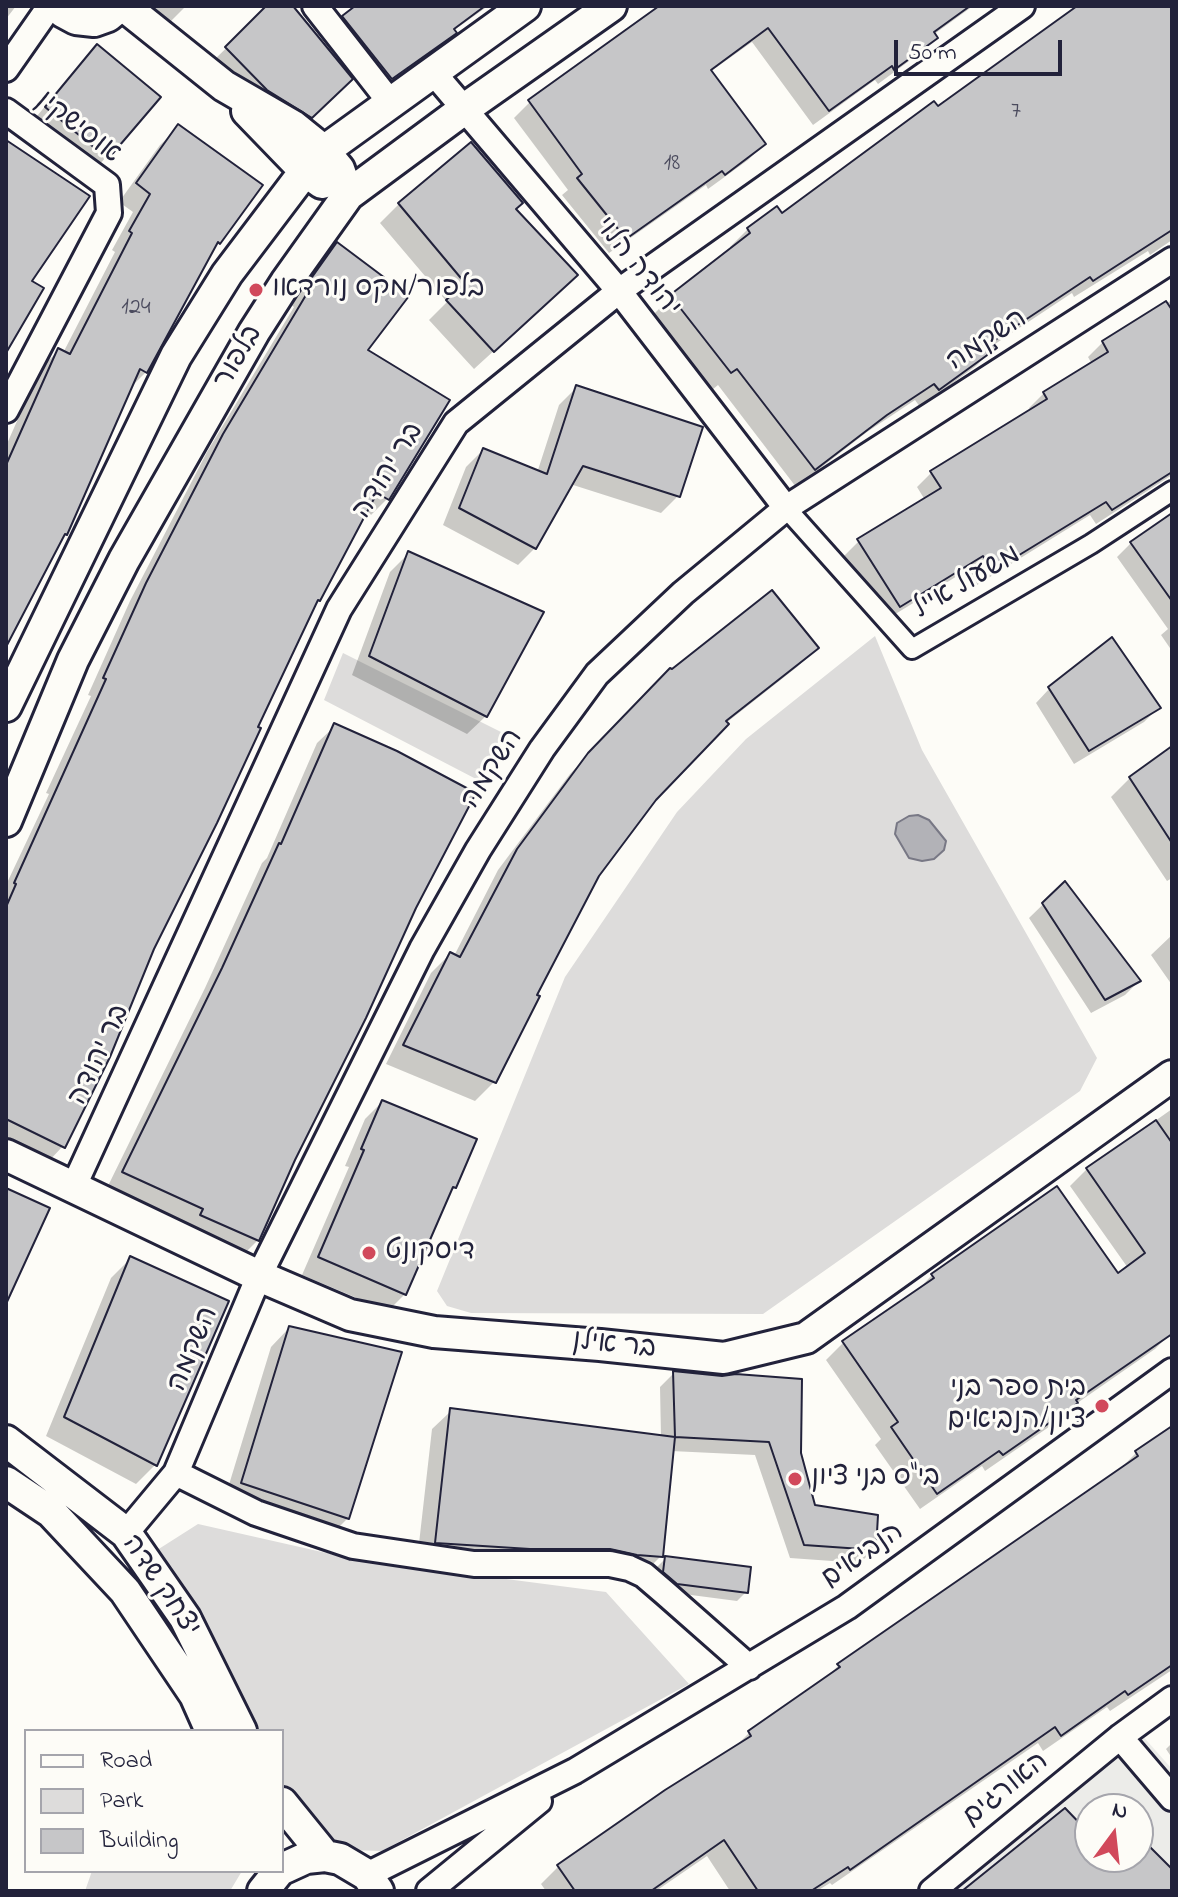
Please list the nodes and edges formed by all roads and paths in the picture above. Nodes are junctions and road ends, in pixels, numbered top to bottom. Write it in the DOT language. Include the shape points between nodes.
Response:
graph roads {
  1 [pos="50,6"];
  2 [pos="57,6"];
  3 [pos="122,6"];
  4 [pos="315,6"];
  5 [pos="525,6"];
  6 [pos="611,6"];
  7 [pos="1022,6"];
  8 [pos="6,69"];
  9 [pos="432,71"];
  10 [pos="390,102"];
  11 [pos="463,110"];
  12 [pos="6,111"];
  13 [pos="314,161"];
  14 [pos="348,195"];
  15 [pos="1172,260"];
  16 [pos="619,291"];
  17 [pos="6,410"];
  18 [pos="1172,491"];
  19 [pos="786,508"];
  20 [pos="6,706"];
  21 [pos="6,821"];
  22 [pos="1172,1076"];
  23 [pos="6,1155"];
  24 [pos="73,1188"];
  25 [pos="259,1276"];
  26 [pos="1172,1371"];
  27 [pos="6,1441"];
  28 [pos="176,1473"];
  29 [pos="6,1482"];
  30 [pos="126,1533"];
  31 [pos="749,1667"];
  32 [pos="1172,1699"];
  33 [pos="210,1729"];
  34 [pos="240,1729"];
  35 [pos="1120,1737"];
  36 [pos="575,1771"];
  37 [pos="1172,1798"];
  38 [pos="284,1805"];
  39 [pos="325,1856"];
  40 [pos="284,1870"];
  41 [pos="373,1883"];
  42 [pos="429,1891"];
  43 [pos="932,1891"];
  1 -- 8 [label="street"];
  2 -- 3 [label="street" via="76,19 94,21"];
  3 -- 13 [label="street" via="224,86 293,126"];
  4 -- 10 [label="street"];
  5 -- 9 [label="street, בלפור"];
  6 -- 11 [label="street, בלפור"];
  7 -- 16 [label="street, בר יהודה"];
  9 -- 10 [label="street, בלפור"];
  9 -- 11 [label="street, יהודה הלוי"];
  10 -- 13 [label="street, בלפור"];
  11 -- 14 [label="street, בלפור"];
  11 -- 16 [label="street, יהודה הלוי"];
  12 -- 17 [label="street, אוסישקין" via="107,185 109,213"];
  13 -- 14 [label="street" via="339,169"];
  13 -- 20 [label="street, בלפור" via="227,274 176,356"];
  14 -- 21 [label="street, בלפור" via="254,332 124,560 73,660"];
  15 -- 19 [label="street, השקמה"];
  16 -- 19 [label="street, יהודה הלוי"];
  16 -- 24 [label="street, בר יהודה" via="456,423 339,609"];
  18 -- 19 [label="street, משעול אייל" via="912,649"];
  19 -- 25 [label="street, השקמה" via="683,593 597,674 542,749 422,949"];
  22 -- 25 [label="street, בר אילן" via="806,1338 724,1358 434,1332 350,1315"];
  23 -- 24 [label="street, בר אילן"];
  24 -- 25 [label="street, בר אילן"];
  25 -- 28 [label="street, השקמה"];
  26 -- 31 [label="street, הנביאים" via="847,1607"];
  27 -- 30 [label="street, יצחק שדה"];
  28 -- 30 [label="street, השקמה"];
  28 -- 31 [label="street" via="256,1513 353,1546 474,1564 629,1568 644,1575"];
  29 -- 33 [label="street, יצחק שדה" via="51,1512 125,1591 195,1695"];
  30 -- 34 [label="street, יצחק שדה" via="185,1618"];
  31 -- 36 [label="street, הנביאים"];
  32 -- 35 [label="street, האורגים"];
  35 -- 37 [label="street"];
  35 -- 43 [label="street, האורגים"];
  36 -- 41 [label="street, הנביאים"];
  36 -- 42 [label="street, הנביאים"];
  38 -- 39 [label="street"];
  39 -- 40 [label="street" via="306,1858"];
  39 -- 41 [label="street" via="355,1865"];
}
